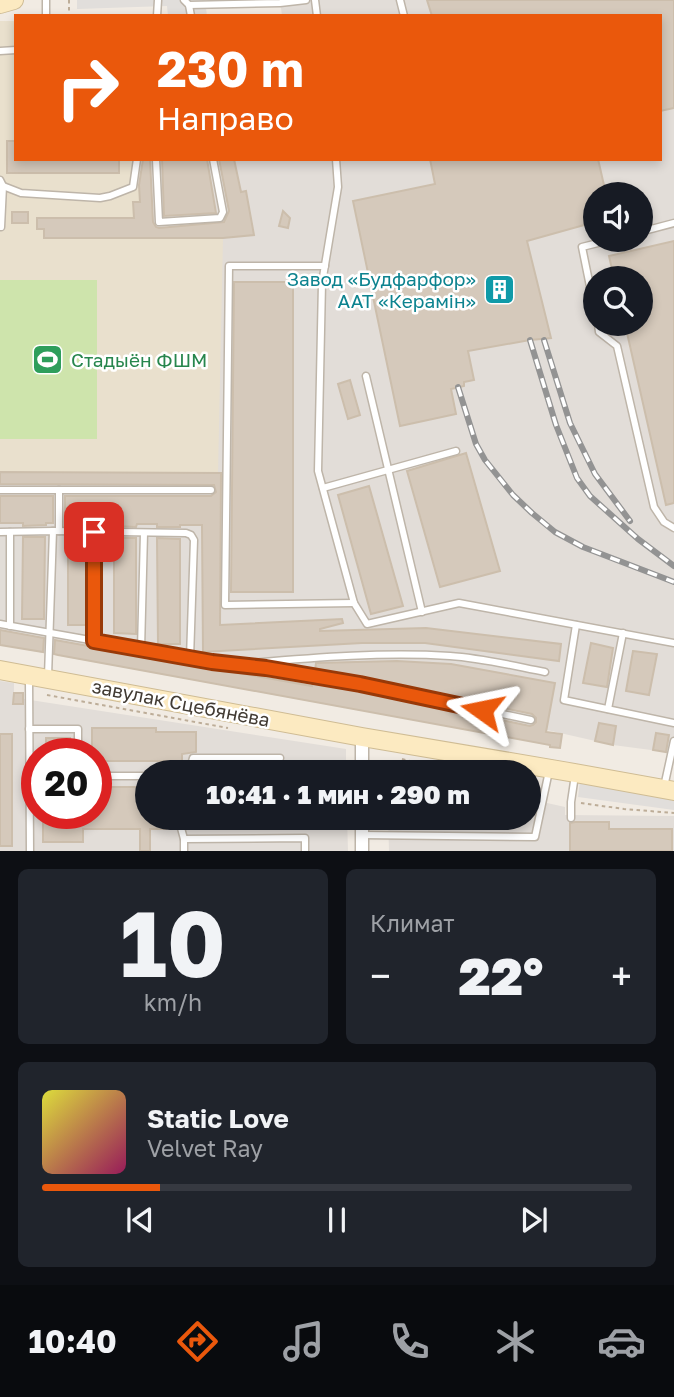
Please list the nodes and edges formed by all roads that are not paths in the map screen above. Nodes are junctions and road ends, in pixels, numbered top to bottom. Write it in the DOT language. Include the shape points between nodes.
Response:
graph roads {
  1 [pos="14,0"];
  2 [pos="306,0"];
  3 [pos="187,3"];
  4 [pos="0,4"];
  5 [pos="137,161"];
  6 [pos="156,161"];
  7 [pos="213,161"];
  8 [pos="336,161"];
  9 [pos="1,183"];
  10 [pos="674,223"];
  11 [pos="1,227"];
  12 [pos="653,229"];
  13 [pos="325,267"];
  14 [pos="604,336"];
  15 [pos="366,376"];
  16 [pos="456,451"];
  17 [pos="389,469"];
  18 [pos="323,488"];
  19 [pos="0,491"];
  20 [pos="59,491"];
  21 [pos="211,491"];
  22 [pos="674,527"];
  23 [pos="56,531"];
  24 [pos="0,532"];
  25 [pos="10,532"];
  26 [pos="94,532"];
  27 [pos="144,533"];
  28 [pos="354,603"];
  29 [pos="422,612"];
  30 [pos="0,625"];
  31 [pos="576,625"];
  32 [pos="10,626"];
  33 [pos="49,633"];
  34 [pos="623,633"];
  35 [pos="94,641"];
  36 [pos="674,643"];
  37 [pos="141,649"];
  38 [pos="190,658"];
  39 [pos="240,664"];
  40 [pos="0,670"];
  41 [pos="545,671"];
  42 [pos="29,675"];
  43 [pos="48,678"];
  44 [pos="608,709"];
  45 [pos="531,720"];
  46 [pos="674,723"];
  47 [pos="29,729"];
  48 [pos="362,737"];
  49 [pos="78,738"];
  50 [pos="674,741"];
  51 [pos="280,758"];
  52 [pos="193,760"];
  53 [pos="362,760"];
  54 [pos="550,769"];
  55 [pos="575,773"];
  56 [pos="112,776"];
  57 [pos="135,776"];
  58 [pos="669,790"];
  59 [pos="571,818"];
  60 [pos="182,830"];
  61 [pos="362,830"];
  62 [pos="362,835"];
  63 [pos="184,839"];
  64 [pos="30,851"];
  65 [pos="184,851"];
  66 [pos="305,851"];
  67 [pos="362,851"];
  1 -- 4 [label="street"];
  2 -- 3 [label="lane"];
  5 -- 9 [label="lane" via="133,187 100,198 21,193"];
  6 -- 7 [label="lane" via="159,222 220,218 223,212"];
  8 -- 13 [label="lane" via="338,187"];
  9 -- 11 [label="lane"];
  10 -- 12 [label="lane"];
  13 -- 18 [label="lane" via="318,471"];
  13 -- 28 [label="lane" via="229,265 225,605"];
  14 -- 22 [label="lane" via="617,346 654,507 664,522"];
  15 -- 17 [label="lane"];
  16 -- 17 [label="lane"];
  17 -- 18 [label="lane"];
  17 -- 29 [label="lane"];
  18 -- 28 [label="lane"];
  19 -- 20 [label="lane"];
  20 -- 21 [label="lane"];
  20 -- 23 [label="lane"];
  23 -- 25 [label="lane"];
  23 -- 26 [label="lane"];
  23 -- 33 [label="lane"];
  24 -- 25 [label="lane"];
  25 -- 32 [label="lane"];
  26 -- 27 [label="lane"];
  26 -- 35 [label="lane"];
  27 -- 37 [label="lane"];
  27 -- 38 [label="lane" via="186,533 194,540"];
  28 -- 29 [label="lane" via="367,624"];
  29 -- 31 [label="lane" via="459,603"];
  30 -- 32 [label="lane"];
  31 -- 34 [label="lane"];
  31 -- 44 [label="lane" via="564,700"];
  32 -- 33 [label="lane"];
  33 -- 35 [label="lane"];
  33 -- 43 [label="lane"];
  34 -- 36 [label="lane"];
  34 -- 44 [label="lane"];
  35 -- 37 [label="lane"];
  37 -- 38 [label="lane"];
  38 -- 39 [label="lane"];
  39 -- 41 [label="lane" via="452,656"];
  39 -- 45 [label="lane"];
  40 -- 42 [label="street, завулак Сцебянёва"];
  42 -- 43 [label="street, завулак Сцебянёва"];
  42 -- 47 [label="lane"];
  43 -- 48 [label="street, завулак Сцебянёва"];
  44 -- 46 [label="lane"];
  47 -- 49 [label="lane" via="78,729"];
  47 -- 64 [label="lane"];
  48 -- 53 [label="street"];
  48 -- 54 [label="street, завулак Сцебянёва"];
  50 -- 58 [label="lane"];
  51 -- 52 [label="lane"];
  54 -- 55 [label="street, завулак Сцебянёва"];
  54 -- 62 [label="lane" via="535,837"];
  55 -- 58 [label="street, завулак Сцебянёва"];
  55 -- 59 [label="lane"];
  56 -- 57 [label="lane"];
  60 -- 63 [label="lane"];
  61 -- 62 [label="street"];
  62 -- 67 [label="street"];
  63 -- 65 [label="lane"];
  63 -- 66 [label="lane" via="305,838"];
}
